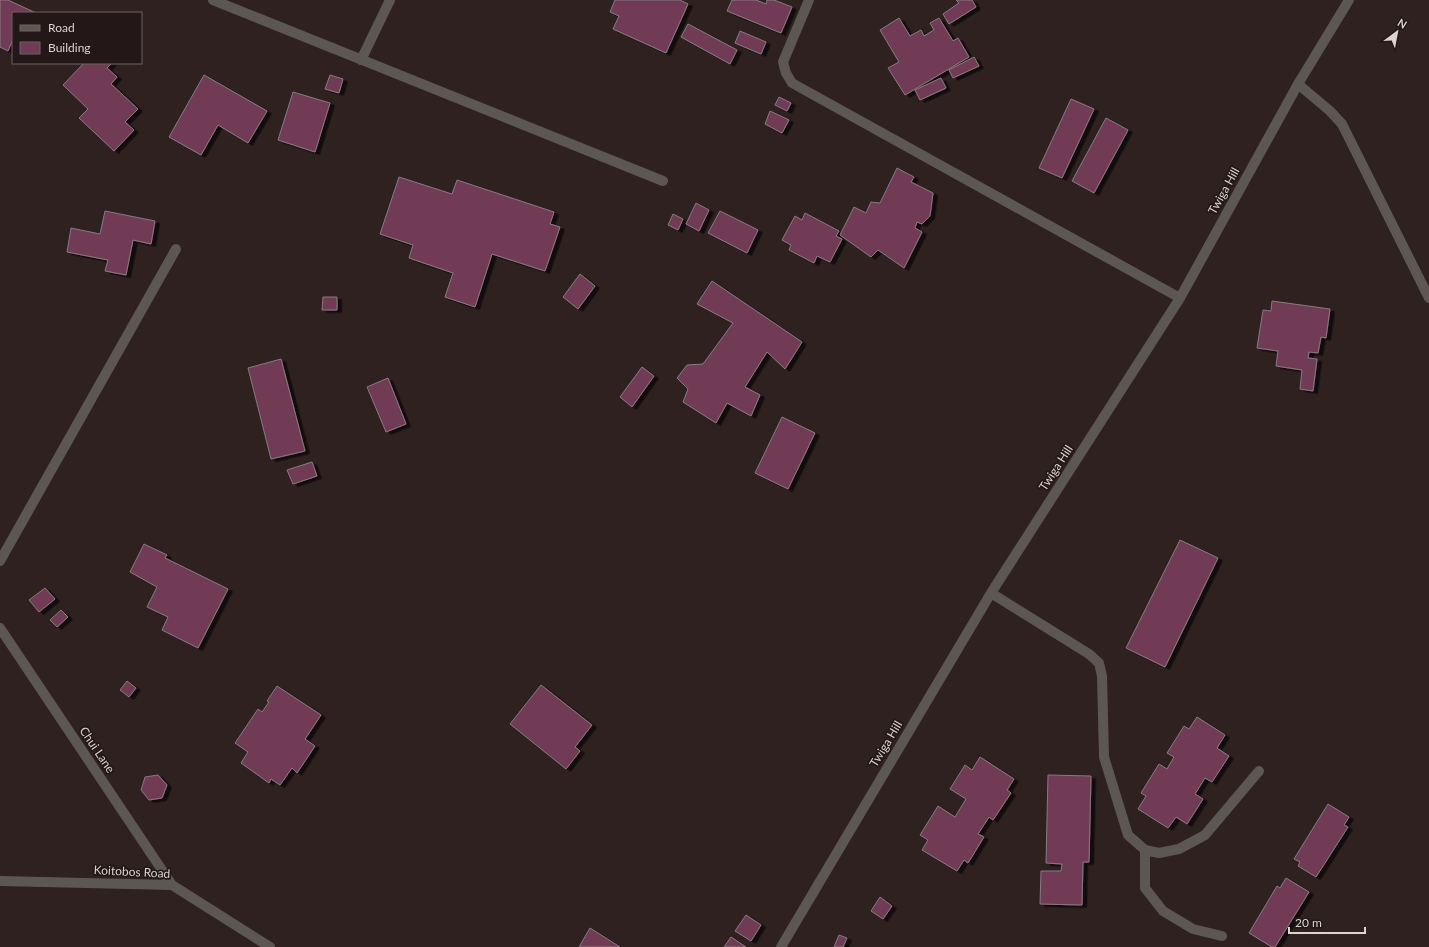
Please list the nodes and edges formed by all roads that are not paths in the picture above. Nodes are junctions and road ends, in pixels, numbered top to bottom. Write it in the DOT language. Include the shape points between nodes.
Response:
graph roads {
  1 [pos="213,0"];
  2 [pos="390,0"];
  3 [pos="810,0"];
  4 [pos="1349,0"];
  5 [pos="361,60"];
  6 [pos="1298,84"];
  7 [pos="663,181"];
  8 [pos="176,249"];
  9 [pos="1180,298"];
  10 [pos="1429,298"];
  11 [pos="0,561"];
  12 [pos="991,593"];
  13 [pos="0,628"];
  14 [pos="1259,771"];
  15 [pos="1145,850"];
  16 [pos="0,881"];
  17 [pos="172,886"];
  18 [pos="1222,936"];
  19 [pos="270,947"];
  20 [pos="781,947"];
  1 -- 5 [label="street"];
  2 -- 5 [label="street"];
  3 -- 9 [label="street" via="783,62 792,83"];
  4 -- 6 [label="street, Twiga Hill"];
  5 -- 7 [label="street"];
  6 -- 9 [label="street, Twiga Hill"];
  6 -- 10 [label="street" via="1330,110 1342,124"];
  8 -- 11 [label="street"];
  9 -- 12 [label="street, Twiga Hill"];
  12 -- 15 [label="street" via="1089,654 1099,663 1102,676 1104,757 1128,835"];
  12 -- 20 [label="street, Twiga Hill"];
  13 -- 17 [label="street, Chui Lane"];
  14 -- 15 [label="street" via="1205,835 1179,849 1159,852"];
  15 -- 18 [label="street" via="1145,888 1163,911 1193,929"];
  16 -- 17 [label="street, Koitobos Road"];
  17 -- 19 [label="street, Koitobos Road"];
}
